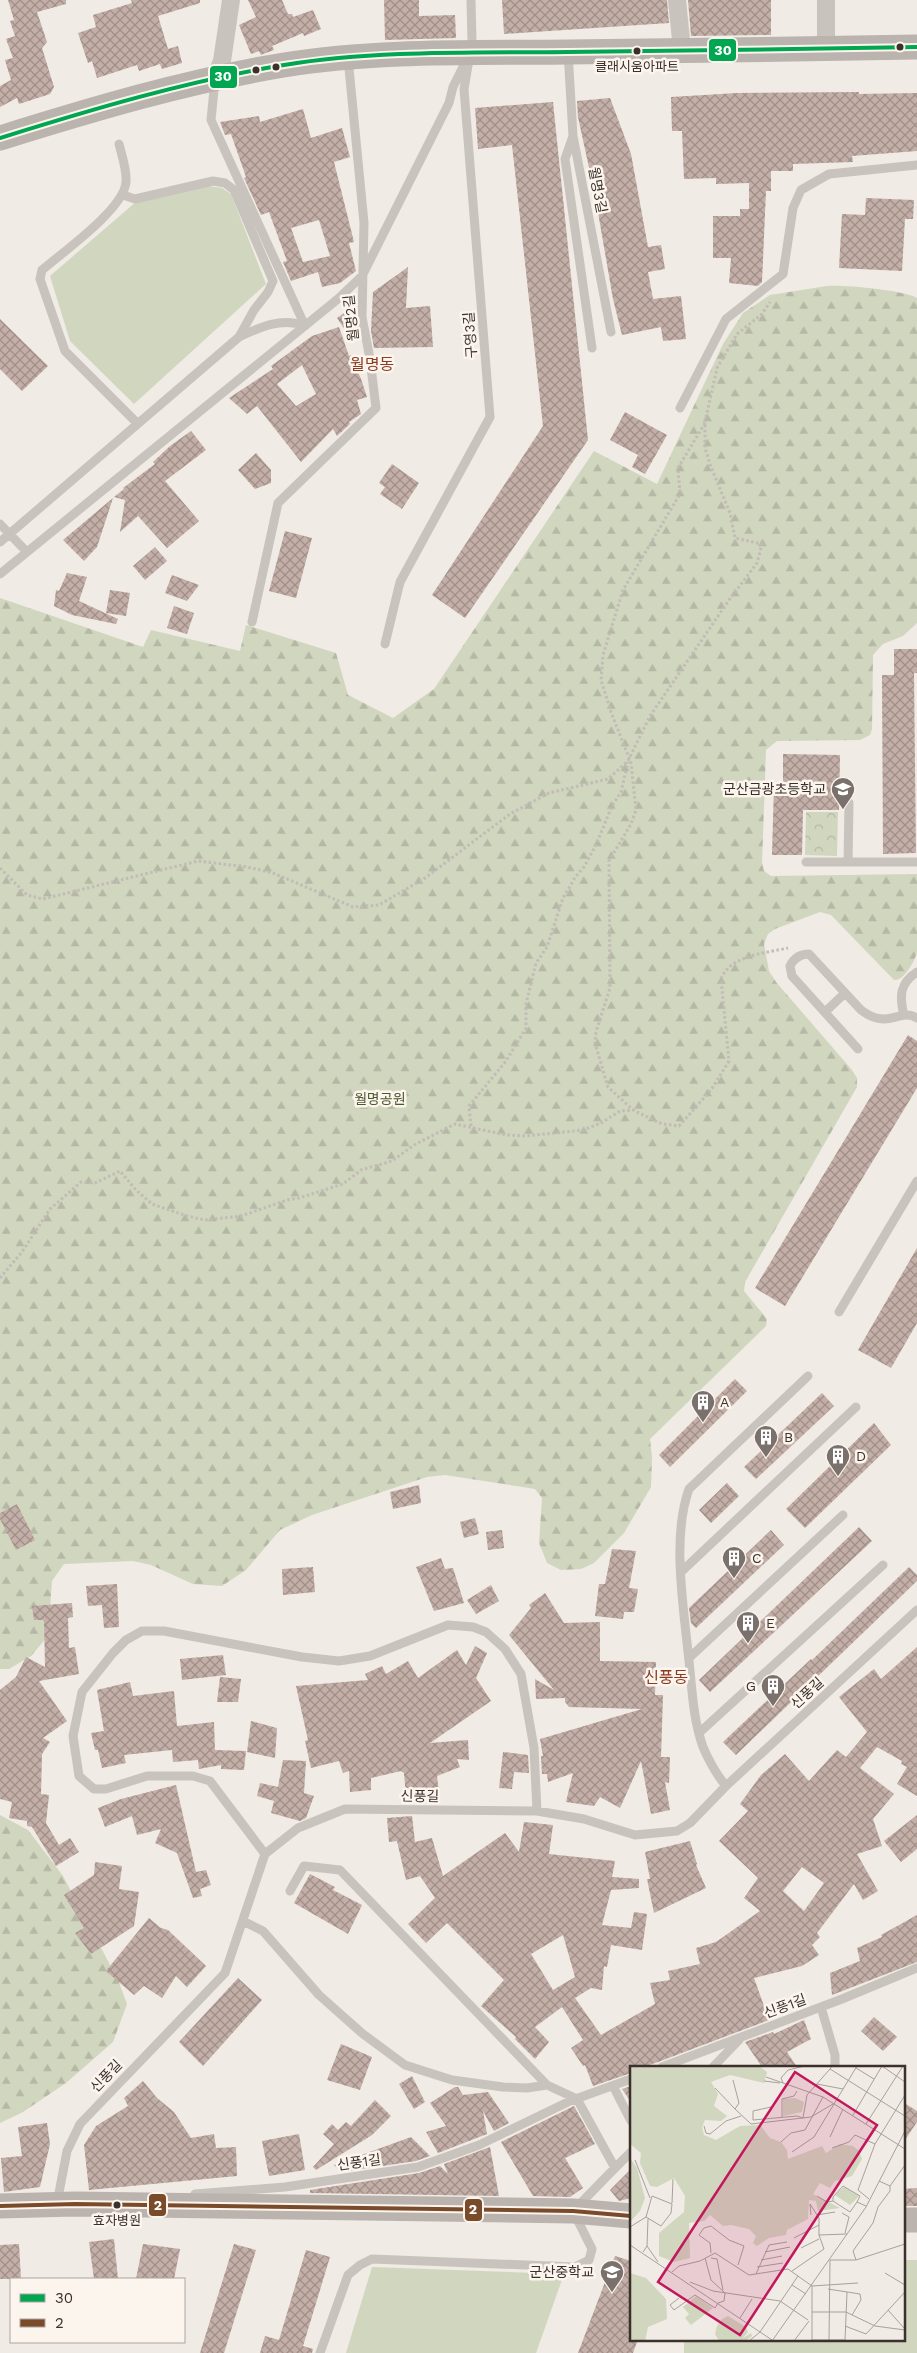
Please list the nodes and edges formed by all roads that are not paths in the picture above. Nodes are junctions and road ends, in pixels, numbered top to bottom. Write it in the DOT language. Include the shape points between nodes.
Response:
graph roads {
  1 [pos="231,0"];
  2 [pos="471,0"];
  3 [pos="677,0"];
  4 [pos="826,0"];
  5 [pos="917,47"];
  6 [pos="826,48"];
  7 [pos="682,50"];
  8 [pos="471,52"];
  9 [pos="568,52"];
  10 [pos="348,58"];
  11 [pos="215,78"];
  12 [pos="573,136"];
  13 [pos="0,138"];
  14 [pos="119,144"];
  15 [pos="917,165"];
  16 [pos="123,195"];
  17 [pos="362,276"];
  18 [pos="305,326"];
  19 [pos="611,332"];
  20 [pos="239,337"];
  21 [pos="592,348"];
  22 [pos="680,408"];
  23 [pos="137,423"];
  24 [pos="0,524"];
  25 [pos="9,534"];
  26 [pos="0,542"];
  27 [pos="27,552"];
  28 [pos="0,574"];
  29 [pos="252,622"];
  30 [pos="385,644"];
  31 [pos="849,803"];
  32 [pos="806,862"];
  33 [pos="848,862"];
  34 [pos="917,862"];
  35 [pos="917,972"];
  36 [pos="845,993"];
  37 [pos="825,1012"];
  38 [pos="904,1015"];
  39 [pos="917,1018"];
  40 [pos="858,1049"];
  41 [pos="917,1181"];
  42 [pos="839,1312"];
  43 [pos="808,1376"];
  44 [pos="856,1407"];
  45 [pos="843,1515"];
  46 [pos="883,1566"];
  47 [pos="681,1572"];
  48 [pos="917,1610"];
  49 [pos="689,1658"];
  50 [pos="699,1733"];
  51 [pos="726,1786"];
  52 [pos="537,1811"];
  53 [pos="265,1854"];
  54 [pos="290,1891"];
  55 [pos="243,1921"];
  56 [pos="917,1968"];
  57 [pos="821,2007"];
  58 [pos="742,2037"];
  59 [pos="665,2066"];
  60 [pos="714,2066"];
  61 [pos="834,2066"];
  62 [pos="630,2079"];
  63 [pos="547,2085"];
  64 [pos="613,2086"];
  65 [pos="577,2099"];
  66 [pos="630,2119"];
  67 [pos="630,2153"];
  68 [pos="616,2168"];
  69 [pos="66,2204"];
  70 [pos="0,2206"];
  71 [pos="573,2211"];
  72 [pos="630,2216"];
  73 [pos="904,2220"];
  74 [pos="917,2220"];
  75 [pos="320,2353"];
  1 -- 11 [label="street" via="222,61"];
  2 -- 8 [label="lane, 구영3길"];
  3 -- 7 [label="street"];
  4 -- 6 [label="street"];
  5 -- 6 [label="street"];
  6 -- 7 [label="street"];
  7 -- 9 [label="street"];
  8 -- 9 [label="street"];
  8 -- 10 [label="street"];
  8 -- 17 [label="lane" via="453,87 449,103"];
  8 -- 30 [label="lane, 구영3길" via="464,89 490,417 400,582"];
  9 -- 12 [label="lane, 월명3길"];
  10 -- 11 [label="street"];
  10 -- 17 [label="lane, 월명2길" via="364,223"];
  11 -- 13 [label="street" via="103,106"];
  11 -- 18 [label="lane" via="211,120"];
  12 -- 19 [label="lane, 월명3길"];
  12 -- 21 [label="lane" via="565,159"];
  14 -- 16 [label="lane" via="126,177"];
  15 -- 22 [label="lane" via="829,174 801,190 794,208 783,274 726,319"];
  16 -- 20 [label="lane" via="135,199 213,181 225,183 234,190 273,281"];
  16 -- 23 [label="lane" via="110,212 40,274 65,351"];
  17 -- 18 [label="lane"];
  17 -- 29 [label="lane, 월명2길" via="362,317 376,408 278,503"];
  18 -- 20 [label="lane" via="291,322 274,324"];
  18 -- 27 [label="lane"];
  20 -- 23 [label="lane"];
  23 -- 25 [label="lane"];
  24 -- 25 [label="lane"];
  25 -- 26 [label="lane"];
  25 -- 27 [label="lane"];
  27 -- 28 [label="lane"];
  31 -- 33 [label="lane"];
  32 -- 33 [label="lane"];
  33 -- 34 [label="lane"];
  35 -- 38 [label="lane" via="902,987 900,1000"];
  36 -- 37 [label="lane"];
  36 -- 37 [label="lane" via="809,954 796,957 790,966 792,976"];
  36 -- 38 [label="lane" via="861,1010 876,1019"];
  37 -- 40 [label="lane"];
  38 -- 39 [label="lane"];
  41 -- 42 [label="lane"];
  43 -- 47 [label="lane" via="689,1489 684,1509"];
  44 -- 47 [label="lane"];
  45 -- 49 [label="lane"];
  46 -- 50 [label="lane"];
  47 -- 49 [label="lane" via="681,1604"];
  48 -- 51 [label="lane, 신풍길"];
  49 -- 50 [label="lane"];
  50 -- 51 [label="lane" via="709,1762"];
  51 -- 52 [label="lane, 신풍길" via="690,1823 677,1831 635,1836 584,1819"];
  52 -- 53 [label="lane, 신풍길" via="345,1809 298,1828"];
  52 -- 53 [label="lane" via="534,1748 521,1674 505,1649 486,1632 448,1625 370,1656 339,1661 164,1631 142,1631 126,1640 82,1692 73,1736 79,1776 94,1789 106,1789 147,1776 193,1776 210,1781"];
  53 -- 55 [label="lane, 신풍길"];
  54 -- 63 [label="lane" via="304,1866 340,1870"];
  55 -- 63 [label="lane" via="263,1931 320,1995 363,2034 405,2065 452,2080 503,2088"];
  55 -- 69 [label="lane, 신풍길" via="224,1973 80,2124 67,2151"];
  56 -- 57 [label="lane, 신풍1길"];
  57 -- 58 [label="lane, 신풍1길"];
  57 -- 61 [label="lane" via="835,2055"];
  58 -- 59 [label="lane, 신풍1길"];
  58 -- 60 [label="lane"];
  62 -- 64 [label="lane, 신풍1길"];
  63 -- 65 [label="lane"];
  64 -- 65 [label="lane, 신풍1길"];
  64 -- 66 [label="lane"];
  65 -- 68 [label="lane"];
  65 -- 69 [label="lane, 신풍1길" via="479,2144 418,2167 285,2187"];
  67 -- 68 [label="lane"];
  68 -- 71 [label="lane"];
  69 -- 70 [label="street"];
  69 -- 71 [label="street"];
  71 -- 72 [label="street"];
  71 -- 75 [label="lane" via="592,2249 588,2260 574,2267 372,2259 360,2265 343,2284"];
  73 -- 74 [label="street"];
}
